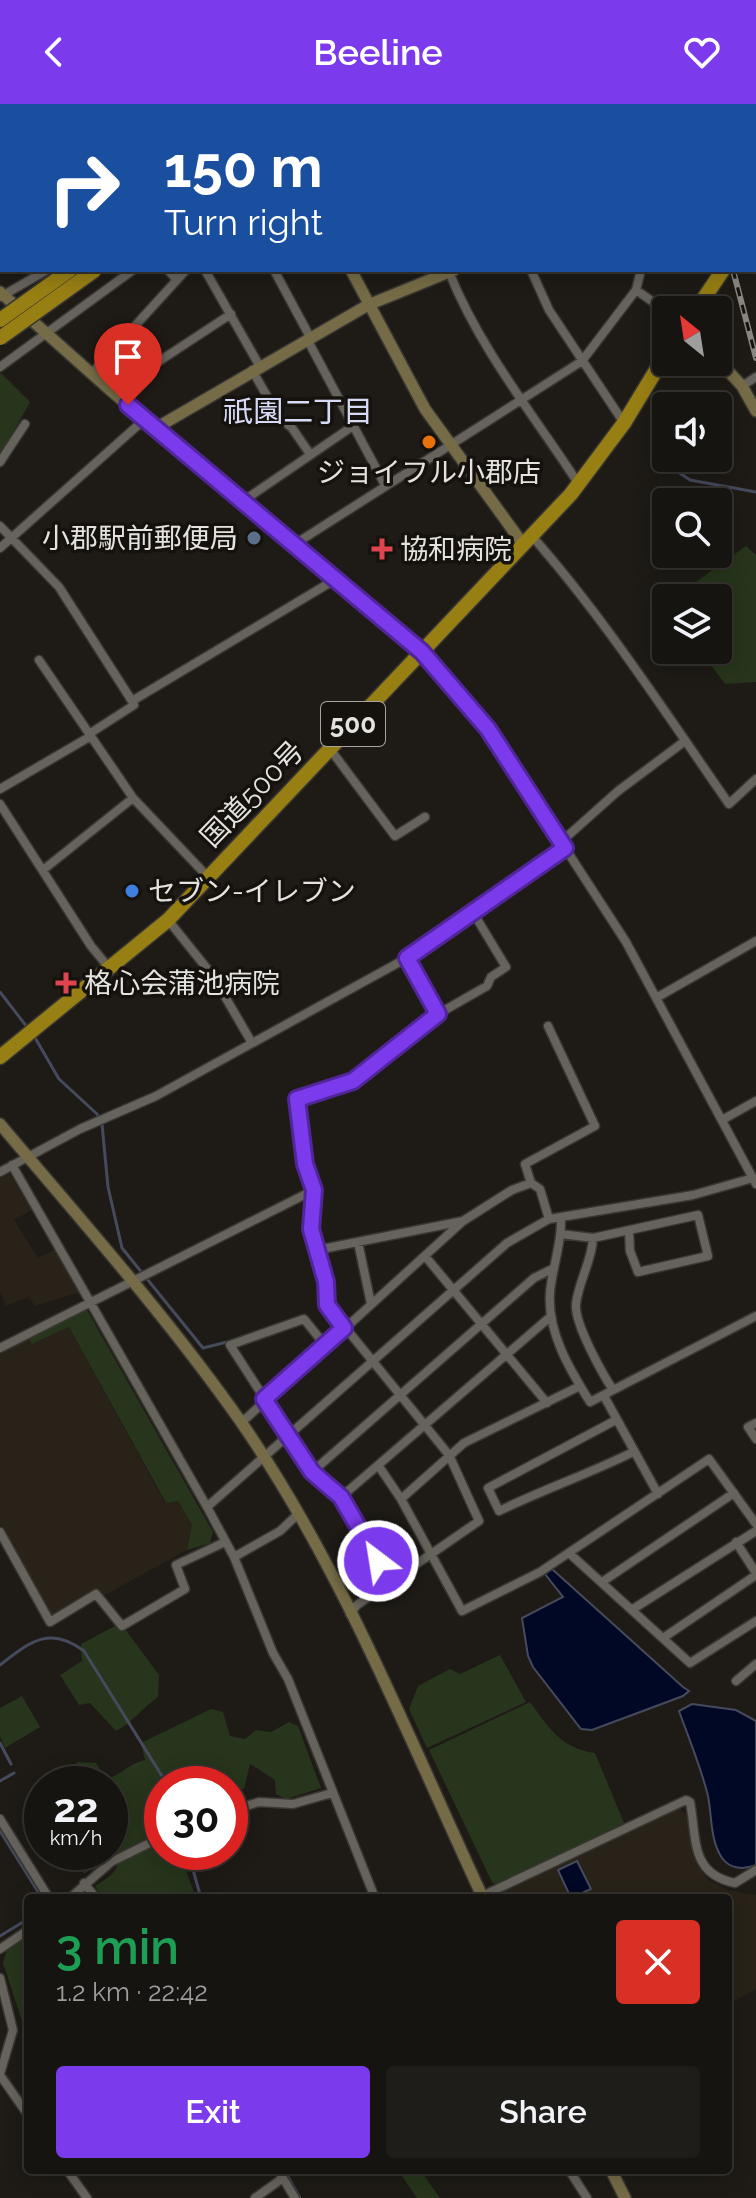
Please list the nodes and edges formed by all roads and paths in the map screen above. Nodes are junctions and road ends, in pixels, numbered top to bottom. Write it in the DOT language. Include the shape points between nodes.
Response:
graph roads {
  1 [pos="43,272"];
  2 [pos="67,272"];
  3 [pos="92,272"];
  4 [pos="130,272"];
  5 [pos="170,272"];
  6 [pos="184,272"];
  7 [pos="206,272"];
  8 [pos="275,272"];
  9 [pos="352,272"];
  10 [pos="450,272"];
  11 [pos="452,272"];
  12 [pos="532,272"];
  13 [pos="640,272"];
  14 [pos="722,272"];
  15 [pos="176,279"];
  16 [pos="636,290"];
  17 [pos="1,295"];
  18 [pos="705,296"];
  19 [pos="652,301"];
  20 [pos="368,305"];
  21 [pos="231,314"];
  22 [pos="0,320"];
  23 [pos="47,333"];
  24 [pos="0,338"];
  25 [pos="309,338"];
  26 [pos="112,351"];
  27 [pos="582,361"];
  28 [pos="0,367"];
  29 [pos="255,367"];
  30 [pos="92,373"];
  31 [pos="732,375"];
  32 [pos="653,376"];
  33 [pos="756,377"];
  34 [pos="742,386"];
  35 [pos="523,400"];
  36 [pos="756,411"];
  37 [pos="145,419"];
  38 [pos="624,423"];
  39 [pos="25,424"];
  40 [pos="353,426"];
  41 [pos="156,428"];
  42 [pos="449,447"];
  43 [pos="310,454"];
  44 [pos="0,462"];
  45 [pos="578,483"];
  46 [pos="385,485"];
  47 [pos="243,501"];
  48 [pos="0,526"];
  49 [pos="12,537"];
  50 [pos="527,540"];
  51 [pos="295,544"];
  52 [pos="0,548"];
  53 [pos="336,579"];
  54 [pos="422,652"];
  55 [pos="39,660"];
  56 [pos="132,701"];
  57 [pos="90,735"];
  58 [pos="685,741"];
  59 [pos="330,749"];
  60 [pos="756,779"];
  61 [pos="0,789"];
  62 [pos="133,798"];
  63 [pos="0,804"];
  64 [pos="425,817"];
  65 [pos="564,844"];
  66 [pos="43,870"];
  67 [pos="208,877"];
  68 [pos="474,914"];
  69 [pos="168,920"];
  70 [pos="756,941"];
  71 [pos="407,958"];
  72 [pos="110,969"];
  73 [pos="656,998"];
  74 [pos="438,1014"];
  75 [pos="548,1026"];
  76 [pos="252,1043"];
  77 [pos="0,1057"];
  78 [pos="756,1101"];
  79 [pos="722,1120"];
  80 [pos="0,1124"];
  81 [pos="28,1156"];
  82 [pos="12,1165"];
  83 [pos="0,1172"];
  84 [pos="755,1181"];
  85 [pos="531,1183"];
  86 [pos="314,1190"];
  87 [pos="549,1219"];
  88 [pos="561,1219"];
  89 [pos="463,1221"];
  90 [pos="629,1231"];
  91 [pos="561,1234"];
  92 [pos="593,1238"];
  93 [pos="358,1242"];
  94 [pos="317,1250"];
  95 [pos="425,1256"];
  96 [pos="554,1268"];
  97 [pos="132,1282"];
  98 [pos="453,1291"];
  99 [pos="92,1302"];
  100 [pos="371,1304"];
  101 [pos="756,1316"];
  102 [pos="550,1317"];
  103 [pos="481,1325"];
  104 [pos="344,1328"];
  105 [pos="325,1345"];
  106 [pos="0,1348"];
  107 [pos="505,1354"];
  108 [pos="373,1362"];
  109 [pos="580,1386"];
  110 [pos="613,1390"];
  111 [pos="400,1394"];
  112 [pos="604,1396"];
  113 [pos="264,1399"];
  114 [pos="547,1403"];
  115 [pos="616,1420"];
  116 [pos="241,1423"];
  117 [pos="756,1423"];
  118 [pos="424,1425"];
  119 [pos="287,1435"];
  120 [pos="756,1439"];
  121 [pos="633,1452"];
  122 [pos="449,1455"];
  123 [pos="263,1458"];
  124 [pos="378,1465"];
  125 [pos="312,1472"];
  126 [pos="734,1493"];
  127 [pos="658,1494"];
  128 [pos="341,1497"];
  129 [pos="401,1499"];
  130 [pos="207,1507"];
  131 [pos="297,1515"];
  132 [pos="756,1524"];
  133 [pos="756,1531"];
  134 [pos="0,1532"];
  135 [pos="225,1542"];
  136 [pos="736,1542"];
  137 [pos="569,1553"];
  138 [pos="433,1554"];
  139 [pos="234,1557"];
  140 [pos="756,1574"];
  141 [pos="391,1582"];
  142 [pos="602,1582"];
  143 [pos="633,1609"];
  144 [pos="350,1614"];
  145 [pos="756,1621"];
  146 [pos="663,1638"];
  147 [pos="756,1664"];
  148 [pos="736,1681"];
  149 [pos="332,1793"];
  150 [pos="248,1805"];
  151 [pos="0,1819"];
  152 [pos="144,1846"];
  153 [pos="756,1870"];
  154 [pos="84,1883"];
  155 [pos="47,1894"];
  156 [pos="74,1894"];
  157 [pos="93,1894"];
  158 [pos="373,1894"];
  159 [pos="481,1894"];
  160 [pos="488,1894"];
  161 [pos="24,1933"];
  162 [pos="0,1949"];
  163 [pos="0,1978"];
  164 [pos="0,2074"];
  165 [pos="24,2109"];
  166 [pos="70,2174"];
  167 [pos="281,2174"];
  168 [pos="572,2174"];
  169 [pos="613,2174"];
  170 [pos="87,2198"];
  171 [pos="255,2198"];
  172 [pos="295,2198"];
  173 [pos="587,2198"];
  174 [pos="625,2198"];
  1 -- 17 [label="street"];
  2 -- 22 [label="highway, bridge"];
  3 -- 24 [label="highway, bridge"];
  4 -- 23 [label="street"];
  5 -- 15 [label="street"];
  6 -- 15 [label="street"];
  7 -- 21 [label="street"];
  8 -- 25 [label="street"];
  9 -- 20 [label="street"];
  10 -- 20 [label="street"];
  11 -- 35 [label="street" via="466,313"];
  12 -- 27 [label="street"];
  13 -- 16 [label="street"];
  14 -- 18 [label="highway"];
  15 -- 26 [label="street"];
  16 -- 19 [label="street"];
  16 -- 27 [label="street"];
  17 -- 23 [label="street"];
  20 -- 25 [label="street"];
  20 -- 42 [label="street"];
  21 -- 26 [label="street" via="135,377"];
  21 -- 29 [label="street"];
  23 -- 28 [label="street"];
  23 -- 30 [label="street"];
  25 -- 29 [label="street"];
  25 -- 40 [label="street"];
  26 -- 30 [label="street"];
  27 -- 35 [label="street"];
  27 -- 38 [label="street"];
  29 -- 41 [label="street"];
  29 -- 43 [label="street" via="279,417"];
  30 -- 37 [label="street"];
  31 -- 34 [label="street"];
  32 -- 38 [label="highway, 国道500号 / 500"];
  33 -- 34 [label="street"];
  34 -- 36 [label="street"];
  35 -- 42 [label="street"];
  35 -- 45 [label="street"];
  37 -- 41 [label="street"];
  37 -- 49 [label="street"];
  38 -- 45 [label="highway, 国道500号 / 500"];
  39 -- 44 [label="street"];
  40 -- 43 [label="street"];
  40 -- 46 [label="street"];
  41 -- 47 [label="street"];
  42 -- 46 [label="street"];
  42 -- 50 [label="street"];
  43 -- 47 [label="street"];
  45 -- 50 [label="highway, 国道500号 / 500"];
  46 -- 51 [label="street"];
  47 -- 51 [label="street"];
  48 -- 49 [label="street"];
  49 -- 52 [label="street"];
  49 -- 56 [label="street" via="59,587"];
  50 -- 54 [label="highway, 国道500号 / 500"];
  50 -- 58 [label="street" via="573,582"];
  51 -- 53 [label="street"];
  53 -- 54 [label="street"];
  53 -- 56 [label="street"];
  54 -- 59 [label="highway, 国道500号 / 500"];
  54 -- 65 [label="street" via="488,729"];
  55 -- 57 [label="street"];
  56 -- 57 [label="street" via="134,705"];
  57 -- 61 [label="street"];
  57 -- 62 [label="street"];
  58 -- 60 [label="street" via="729,804"];
  58 -- 65 [label="street" via="618,791"];
  59 -- 64 [label="street" via="395,836"];
  59 -- 67 [label="highway, 国道500号 / 500"];
  62 -- 66 [label="street"];
  62 -- 67 [label="street"];
  63 -- 66 [label="street"];
  65 -- 68 [label="street"];
  65 -- 73 [label="street"];
  66 -- 72 [label="street"];
  67 -- 69 [label="highway, 国道500号 / 500"];
  68 -- 71 [label="street"];
  68 -- 74 [label="street" via="506,967 487,986"];
  69 -- 72 [label="highway, 国道500号 / 500"];
  69 -- 76 [label="street" via="213,976"];
  70 -- 73 [label="street"];
  71 -- 74 [label="street"];
  71 -- 76 [label="street"];
  72 -- 77 [label="highway, 国道500号 / 500"];
  73 -- 79 [label="street"];
  74 -- 86 [label="street" via="353,1081 297,1099 305,1164"];
  75 -- 85 [label="street" via="595,1126 525,1164"];
  76 -- 81 [label="street" via="156,1096"];
  78 -- 79 [label="street"];
  79 -- 84 [label="street"];
  80 -- 81 [label="street"];
  81 -- 82 [label="street"];
  81 -- 97 [label="street"];
  82 -- 83 [label="street"];
  82 -- 99 [label="street"];
  84 -- 88 [label="street"];
  85 -- 87 [label="street" via="540,1189"];
  85 -- 89 [label="street"];
  86 -- 94 [label="street" via="311,1229"];
  86 -- 97 [label="street"];
  87 -- 88 [label="street"];
  87 -- 98 [label="street" via="507,1243"];
  88 -- 91 [label="street"];
  89 -- 93 [label="street"];
  89 -- 95 [label="street"];
  90 -- 90 [label="street" via="698,1215 708,1256 638,1272"];
  90 -- 92 [label="street"];
  91 -- 92 [label="street"];
  91 -- 96 [label="street"];
  92 -- 110 [label="street" via="576,1306"];
  93 -- 94 [label="street"];
  93 -- 100 [label="street"];
  94 -- 104 [label="street" via="327,1305"];
  95 -- 98 [label="street"];
  95 -- 100 [label="street"];
  96 -- 102 [label="street"];
  96 -- 103 [label="street" via="534,1278"];
  97 -- 99 [label="street"];
  97 -- 116 [label="street"];
  98 -- 103 [label="street"];
  98 -- 108 [label="street"];
  99 -- 106 [label="street"];
  99 -- 130 [label="street"];
  100 -- 104 [label="street"];
  101 -- 110 [label="street"];
  102 -- 107 [label="street"];
  102 -- 109 [label="street"];
  103 -- 107 [label="street"];
  103 -- 111 [label="street"];
  104 -- 105 [label="street"];
  104 -- 108 [label="street"];
  105 -- 113 [label="street"];
  105 -- 113 [label="street" via="304,1319 230,1345"];
  107 -- 114 [label="street"];
  107 -- 118 [label="street"];
  108 -- 111 [label="street"];
  108 -- 119 [label="street"];
  109 -- 112 [label="street" via="590,1402"];
  109 -- 114 [label="street"];
  110 -- 112 [label="street"];
  111 -- 118 [label="street"];
  111 -- 125 [label="street"];
  112 -- 115 [label="street"];
  113 -- 116 [label="street"];
  113 -- 119 [label="street"];
  114 -- 122 [label="street"];
  115 -- 121 [label="street"];
  115 -- 121 [label="street" via="488,1488 499,1511"];
  116 -- 123 [label="street"];
  117 -- 120 [label="street" via="748,1427"];
  118 -- 122 [label="street"];
  118 -- 124 [label="street"];
  119 -- 123 [label="street"];
  119 -- 125 [label="street"];
  121 -- 127 [label="street"];
  122 -- 129 [label="street"];
  122 -- 138 [label="street" via="479,1521"];
  123 -- 130 [label="street"];
  123 -- 131 [label="street"];
  124 -- 128 [label="street"];
  124 -- 129 [label="street"];
  125 -- 128 [label="street"];
  126 -- 127 [label="street" via="711,1459"];
  126 -- 132 [label="street"];
  126 -- 142 [label="street"];
  127 -- 137 [label="street"];
  128 -- 141 [label="street"];
  129 -- 138 [label="street"];
  130 -- 135 [label="street"];
  131 -- 139 [label="street"];
  131 -- 144 [label="street"];
  133 -- 136 [label="street"];
  134 -- 135 [label="street" via="50,1622 96,1594 122,1626 185,1589 176,1565"];
  135 -- 139 [label="street"];
  136 -- 140 [label="street"];
  136 -- 143 [label="street"];
  137 -- 138 [label="street" via="462,1611"];
  137 -- 142 [label="street"];
  138 -- 141 [label="street"];
  139 -- 149 [label="street"];
  140 -- 146 [label="street"];
  141 -- 144 [label="street"];
  142 -- 143 [label="street"];
  143 -- 146 [label="street"];
  144 -- 159 [label="street"];
  145 -- 146 [label="street" via="690,1663"];
  147 -- 148 [label="street"];
  149 -- 150 [label="street" via="293,1804"];
  149 -- 158 [label="street"];
  151 -- 155 [label="street"];
  152 -- 154 [label="street"];
  153 -- 160 [label="street" via="735,1883 707,1872 686,1800"];
  154 -- 156 [label="street"];
  154 -- 157 [label="street"];
  161 -- 162 [label="street"];
  163 -- 164 [label="street" via="13,2030"];
  164 -- 165 [label="street"];
  166 -- 170 [label="street"];
  167 -- 171 [label="street"];
  167 -- 172 [label="street"];
  168 -- 173 [label="street"];
  169 -- 174 [label="street"];
}
